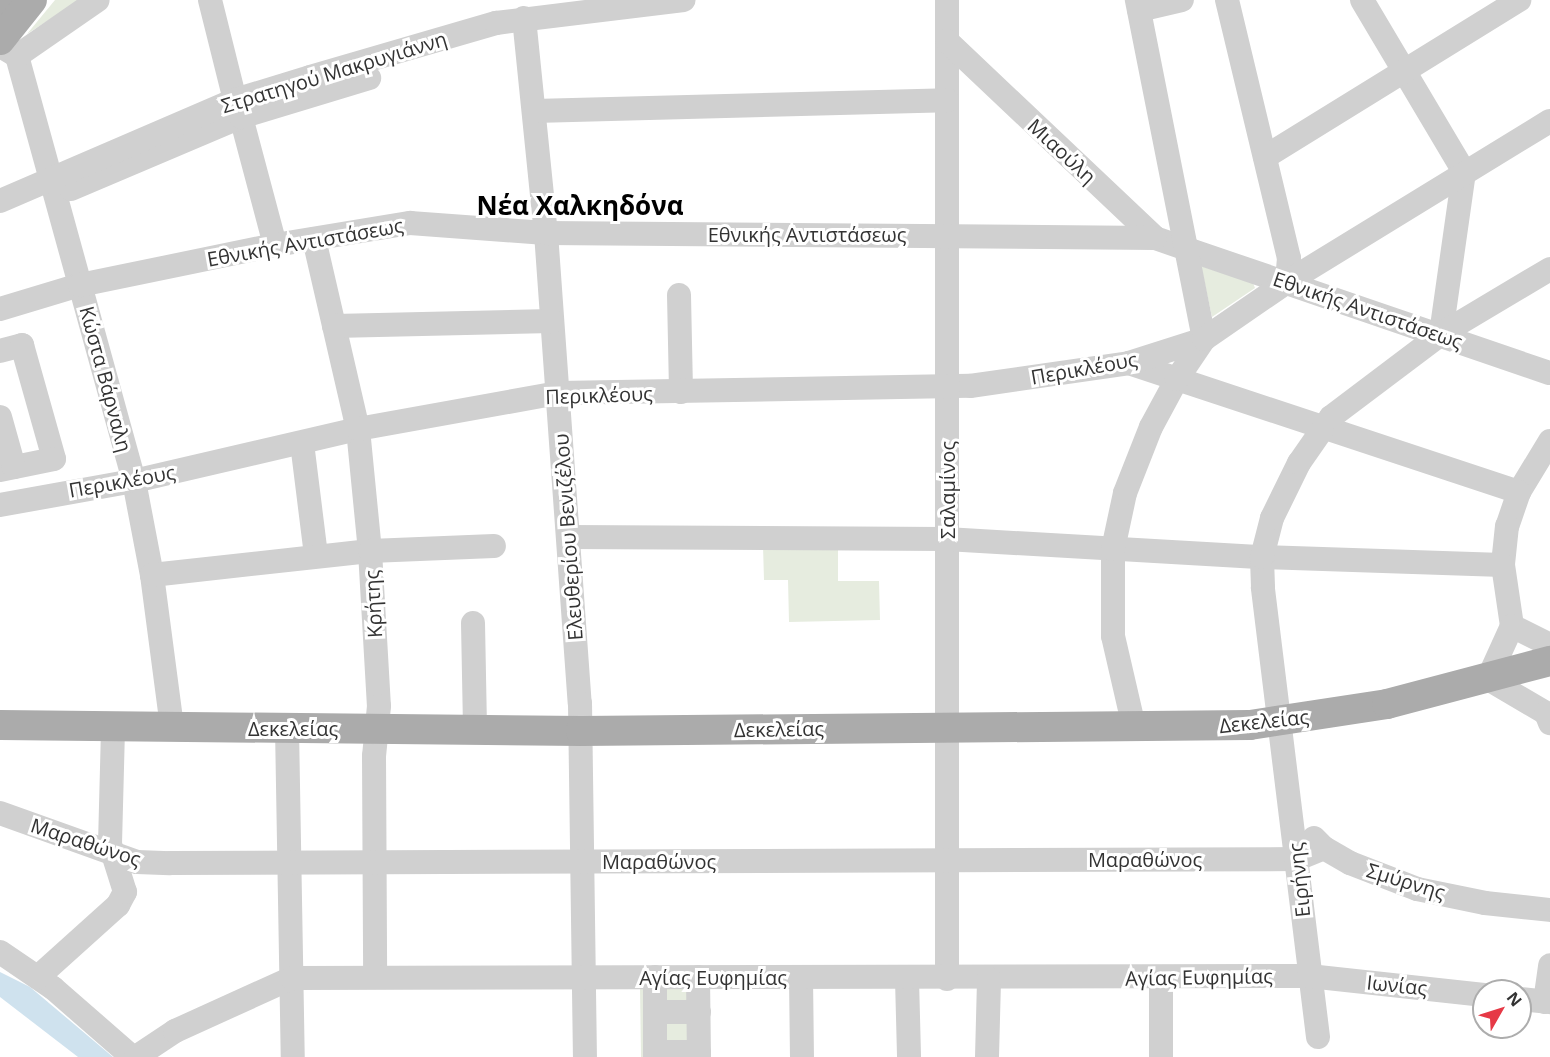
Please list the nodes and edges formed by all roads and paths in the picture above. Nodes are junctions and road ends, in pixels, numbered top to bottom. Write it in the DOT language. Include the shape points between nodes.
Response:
graph roads {
  1 [pos="32,0"];
  2 [pos="98,0"];
  3 [pos="210,0"];
  4 [pos="684,0"];
  5 [pos="946,0"];
  6 [pos="1182,0"];
  7 [pos="1227,0"];
  8 [pos="1362,0"];
  9 [pos="1519,0"];
  10 [pos="606,4"];
  11 [pos="1138,5"];
  12 [pos="524,18"];
  13 [pos="947,41"];
  14 [pos="6,47"];
  15 [pos="1404,72"];
  16 [pos="369,78"];
  17 [pos="947,100"];
  18 [pos="238,108"];
  19 [pos="534,111"];
  20 [pos="1550,121"];
  21 [pos="1265,158"];
  22 [pos="1464,172"];
  23 [pos="60,185"];
  24 [pos="0,201"];
  25 [pos="546,233"];
  26 [pos="947,234"];
  27 [pos="1155,238"];
  28 [pos="314,239"];
  29 [pos="275,245"];
  30 [pos="1185,249"];
  31 [pos="1550,269"];
  32 [pos="1287,282"];
  33 [pos="80,285"];
  34 [pos="679,295"];
  35 [pos="0,309"];
  36 [pos="552,321"];
  37 [pos="334,327"];
  38 [pos="1441,334"];
  39 [pos="1204,339"];
  40 [pos="0,351"];
  41 [pos="1129,363"];
  42 [pos="1550,373"];
  43 [pos="1176,379"];
  44 [pos="946,386"];
  45 [pos="681,392"];
  46 [pos="558,393"];
  47 [pos="0,417"];
  48 [pos="1323,428"];
  49 [pos="358,429"];
  50 [pos="1550,441"];
  51 [pos="302,442"];
  52 [pos="7,469"];
  53 [pos="134,480"];
  54 [pos="1519,492"];
  55 [pos="0,505"];
  56 [pos="568,537"];
  57 [pos="946,539"];
  58 [pos="494,546"];
  59 [pos="1113,549"];
  60 [pos="370,551"];
  61 [pos="316,556"];
  62 [pos="1262,557"];
  63 [pos="1503,564"];
  64 [pos="153,575"];
  65 [pos="472,623"];
  66 [pos="1512,626"];
  67 [pos="1550,645"];
  68 [pos="1550,661"];
  69 [pos="1488,679"];
  70 [pos="1549,713"];
  71 [pos="1277,722"];
  72 [pos="0,725"];
  73 [pos="172,727"];
  74 [pos="946,727"];
  75 [pos="1134,727"];
  76 [pos="113,728"];
  77 [pos="287,728"];
  78 [pos="376,728"];
  79 [pos="475,730"];
  80 [pos="581,731"];
  81 [pos="1291,801"];
  82 [pos="0,813"];
  83 [pos="1324,848"];
  84 [pos="115,855"];
  85 [pos="1297,859"];
  86 [pos="948,860"];
  87 [pos="374,861"];
  88 [pos="582,861"];
  89 [pos="291,862"];
  90 [pos="1550,910"];
  91 [pos="0,952"];
  92 [pos="1550,965"];
  93 [pos="375,975"];
  94 [pos="38,976"];
  95 [pos="584,976"];
  96 [pos="1309,976"];
  97 [pos="655,977"];
  98 [pos="698,977"];
  99 [pos="801,977"];
  100 [pos="1161,977"];
  101 [pos="292,978"];
  102 [pos="906,979"];
  103 [pos="989,979"];
  104 [pos="947,980"];
  105 [pos="1472,994"];
  106 [pos="1532,1000"];
  107 [pos="1547,1002"];
  108 [pos="677,1012"];
  109 [pos="1318,1037"];
  110 [pos="677,1054"];
  111 [pos="134,1057"];
  112 [pos="293,1057"];
  113 [pos="585,1057"];
  114 [pos="802,1057"];
  115 [pos="909,1057"];
  116 [pos="987,1057"];
  117 [pos="1161,1057"];
  1 -- 14 [label="main road"];
  2 -- 14 [label="street"];
  3 -- 18 [label="street"];
  4 -- 10 [label="street, Στρατηγού Μακρυγιάννη"];
  5 -- 13 [label="street, Σαλαμίνος"];
  6 -- 11 [label="street"];
  7 -- 21 [label="street"];
  8 -- 15 [label="street"];
  9 -- 15 [label="street"];
  10 -- 12 [label="street, Στρατηγού Μακρυγιάννη"];
  11 -- 30 [label="street"];
  12 -- 18 [label="street, Στρατηγού Μακρυγιάννη"];
  12 -- 19 [label="street, Ελευθερίου Βενιζέλου"];
  13 -- 17 [label="street, Σαλαμίνος"];
  13 -- 27 [label="street, Μιαούλη"];
  14 -- 23 [label="street, Κώστα Βάρναλη"];
  15 -- 21 [label="street"];
  15 -- 22 [label="street"];
  16 -- 18 [label="street"];
  17 -- 19 [label="street"];
  17 -- 26 [label="street, Σαλαμίνος"];
  18 -- 23 [label="street"];
  18 -- 29 [label="street"];
  19 -- 25 [label="street, Ελευθερίου Βενιζέλου"];
  20 -- 22 [label="street"];
  21 -- 32 [label="street" via="1289,258"];
  22 -- 32 [label="street"];
  22 -- 38 [label="street"];
  23 -- 24 [label="street"];
  23 -- 33 [label="street, Κώστα Βάρναλη"];
  25 -- 26 [label="street, Εθνικής Αντιστάσεως"];
  25 -- 28 [label="street, Εθνικής Αντιστάσεως" via="410,223"];
  25 -- 36 [label="street, Ελευθερίου Βενιζέλου"];
  26 -- 27 [label="street, Εθνικής Αντιστάσεως"];
  26 -- 44 [label="street, Σαλαμίνος"];
  27 -- 30 [label="street, Μιαούλη"];
  28 -- 29 [label="street, Εθνικής Αντιστάσεως"];
  28 -- 37 [label="street, Κρήτης"];
  29 -- 33 [label="street, Εθνικής Αντιστάσεως"];
  30 -- 32 [label="street, Εθνικής Αντιστάσεως"];
  30 -- 39 [label="street"];
  31 -- 38 [label="street"];
  32 -- 38 [label="street, Εθνικής Αντιστάσεως"];
  32 -- 39 [label="street"];
  33 -- 35 [label="street, Εθνικής Αντιστάσεως"];
  33 -- 53 [label="street, Κώστα Βάρναλη"];
  34 -- 45 [label="street"];
  36 -- 37 [label="street"];
  36 -- 46 [label="street, Ελευθερίου Βενιζέλου"];
  37 -- 49 [label="street, Κρήτης"];
  38 -- 42 [label="street, Εθνικής Αντιστάσεως"];
  38 -- 48 [label="street" via="1364,389"];
  39 -- 41 [label="street, Περικλέους"];
  39 -- 43 [label="street"];
  40 -- 52 [label="street" via="22,345 54,459"];
  41 -- 43 [label="street"];
  41 -- 44 [label="street, Περικλέους"];
  43 -- 48 [label="street"];
  43 -- 59 [label="street" via="1150,427 1125,493"];
  44 -- 45 [label="street, Περικλέους"];
  44 -- 57 [label="street, Σαλαμίνος"];
  45 -- 46 [label="street, Περικλέους"];
  46 -- 49 [label="street, Περικλέους"];
  46 -- 56 [label="street, Ελευθερίου Βενιζέλου"];
  47 -- 52 [label="street"];
  48 -- 54 [label="street"];
  48 -- 62 [label="street" via="1283,492"];
  49 -- 51 [label="street, Περικλέους"];
  49 -- 60 [label="street, Κρήτης"];
  50 -- 54 [label="street"];
  51 -- 53 [label="street, Περικλέους"];
  51 -- 61 [label="street"];
  53 -- 55 [label="street, Περικλέους"];
  53 -- 64 [label="street, Κώστα Βάρναλη"];
  54 -- 63 [label="street" via="1507,526"];
  56 -- 57 [label="street"];
  56 -- 80 [label="street, Ελευθερίου Βενιζέλου"];
  57 -- 59 [label="street"];
  57 -- 74 [label="street, Σαλαμίνος"];
  58 -- 60 [label="street"];
  59 -- 62 [label="street"];
  59 -- 75 [label="street" via="1113,636"];
  60 -- 61 [label="street"];
  60 -- 78 [label="street, Κρήτης" via="379,706"];
  61 -- 64 [label="street"];
  62 -- 63 [label="street"];
  62 -- 71 [label="street, Ειρήνης"];
  63 -- 66 [label="street"];
  64 -- 73 [label="street, Κώστα Βάρναλη"];
  65 -- 79 [label="street"];
  66 -- 67 [label="street"];
  66 -- 69 [label="street"];
  68 -- 69 [label="main road, Δεκελείας"];
  69 -- 70 [label="street"];
  69 -- 71 [label="main road, Δεκελείας" via="1387,704"];
  71 -- 75 [label="main road, Δεκελείας"];
  71 -- 81 [label="street, Ειρήνης"];
  72 -- 76 [label="main road, Δεκελείας"];
  73 -- 76 [label="main road, Δεκελείας"];
  73 -- 77 [label="main road, Δεκελείας"];
  74 -- 75 [label="main road, Δεκελείας"];
  74 -- 80 [label="main road, Δεκελείας"];
  74 -- 86 [label="street, Σαλαμίνος"];
  76 -- 84 [label="street" via="110,844"];
  77 -- 78 [label="main road, Δεκελείας"];
  77 -- 89 [label="street"];
  78 -- 79 [label="main road, Δεκελείας"];
  78 -- 87 [label="street, Κρήτης"];
  79 -- 80 [label="main road, Δεκελείας"];
  80 -- 88 [label="street, Ελευθερίου Βενιζέλου"];
  81 -- 83 [label="street, Σμύρνης" via="1305,828"];
  81 -- 85 [label="street, Ειρήνης"];
  82 -- 84 [label="street, Μαραθώνος"];
  83 -- 85 [label="street, Μαραθώνος"];
  83 -- 90 [label="street, Σμύρνης" via="1382,877 1417,889 1485,903"];
  84 -- 89 [label="street, Μαραθώνος" via="136,862"];
  84 -- 94 [label="street" via="122,872 123,898"];
  85 -- 86 [label="street, Μαραθώνος"];
  85 -- 96 [label="street, Ειρήνης"];
  86 -- 88 [label="street, Μαραθώνος"];
  86 -- 104 [label="street, Σαλαμίνος"];
  87 -- 88 [label="street, Μαραθώνος"];
  87 -- 89 [label="street, Μαραθώνος"];
  87 -- 93 [label="street, Κρήτης"];
  88 -- 95 [label="street, Ελευθερίου Βενιζέλου"];
  89 -- 101 [label="street"];
  91 -- 94 [label="street"];
  92 -- 107 [label="street"];
  93 -- 95 [label="street, Αγίας Ευφημίας"];
  93 -- 101 [label="street, Αγίας Ευφημίας"];
  94 -- 111 [label="street"];
  95 -- 97 [label="street, Αγίας Ευφημίας"];
  95 -- 113 [label="street, Ελευθερίου Βενιζέλου"];
  96 -- 100 [label="street, Αγίας Ευφημίας"];
  96 -- 105 [label="street, Ιωνίας"];
  96 -- 109 [label="street, Ειρήνης"];
  97 -- 98 [label="street, Αγίας Ευφημίας"];
  97 -- 108 [label="street"];
  98 -- 99 [label="street, Αγίας Ευφημίας"];
  98 -- 108 [label="street"];
  99 -- 102 [label="street, Αγίας Ευφημίας"];
  99 -- 114 [label="street"];
  100 -- 103 [label="street, Αγίας Ευφημίας"];
  100 -- 117 [label="street"];
  101 -- 111 [label="street, Αγίας Ευφημίας" via="182,1027"];
  101 -- 112 [label="street"];
  102 -- 104 [label="street, Αγίας Ευφημίας"];
  102 -- 115 [label="street"];
  103 -- 104 [label="street, Αγίας Ευφημίας"];
  103 -- 116 [label="street"];
  106 -- 107 [label="street"];
  108 -- 110 [label="street"];
  108 -- 110 [label="street"];
}
